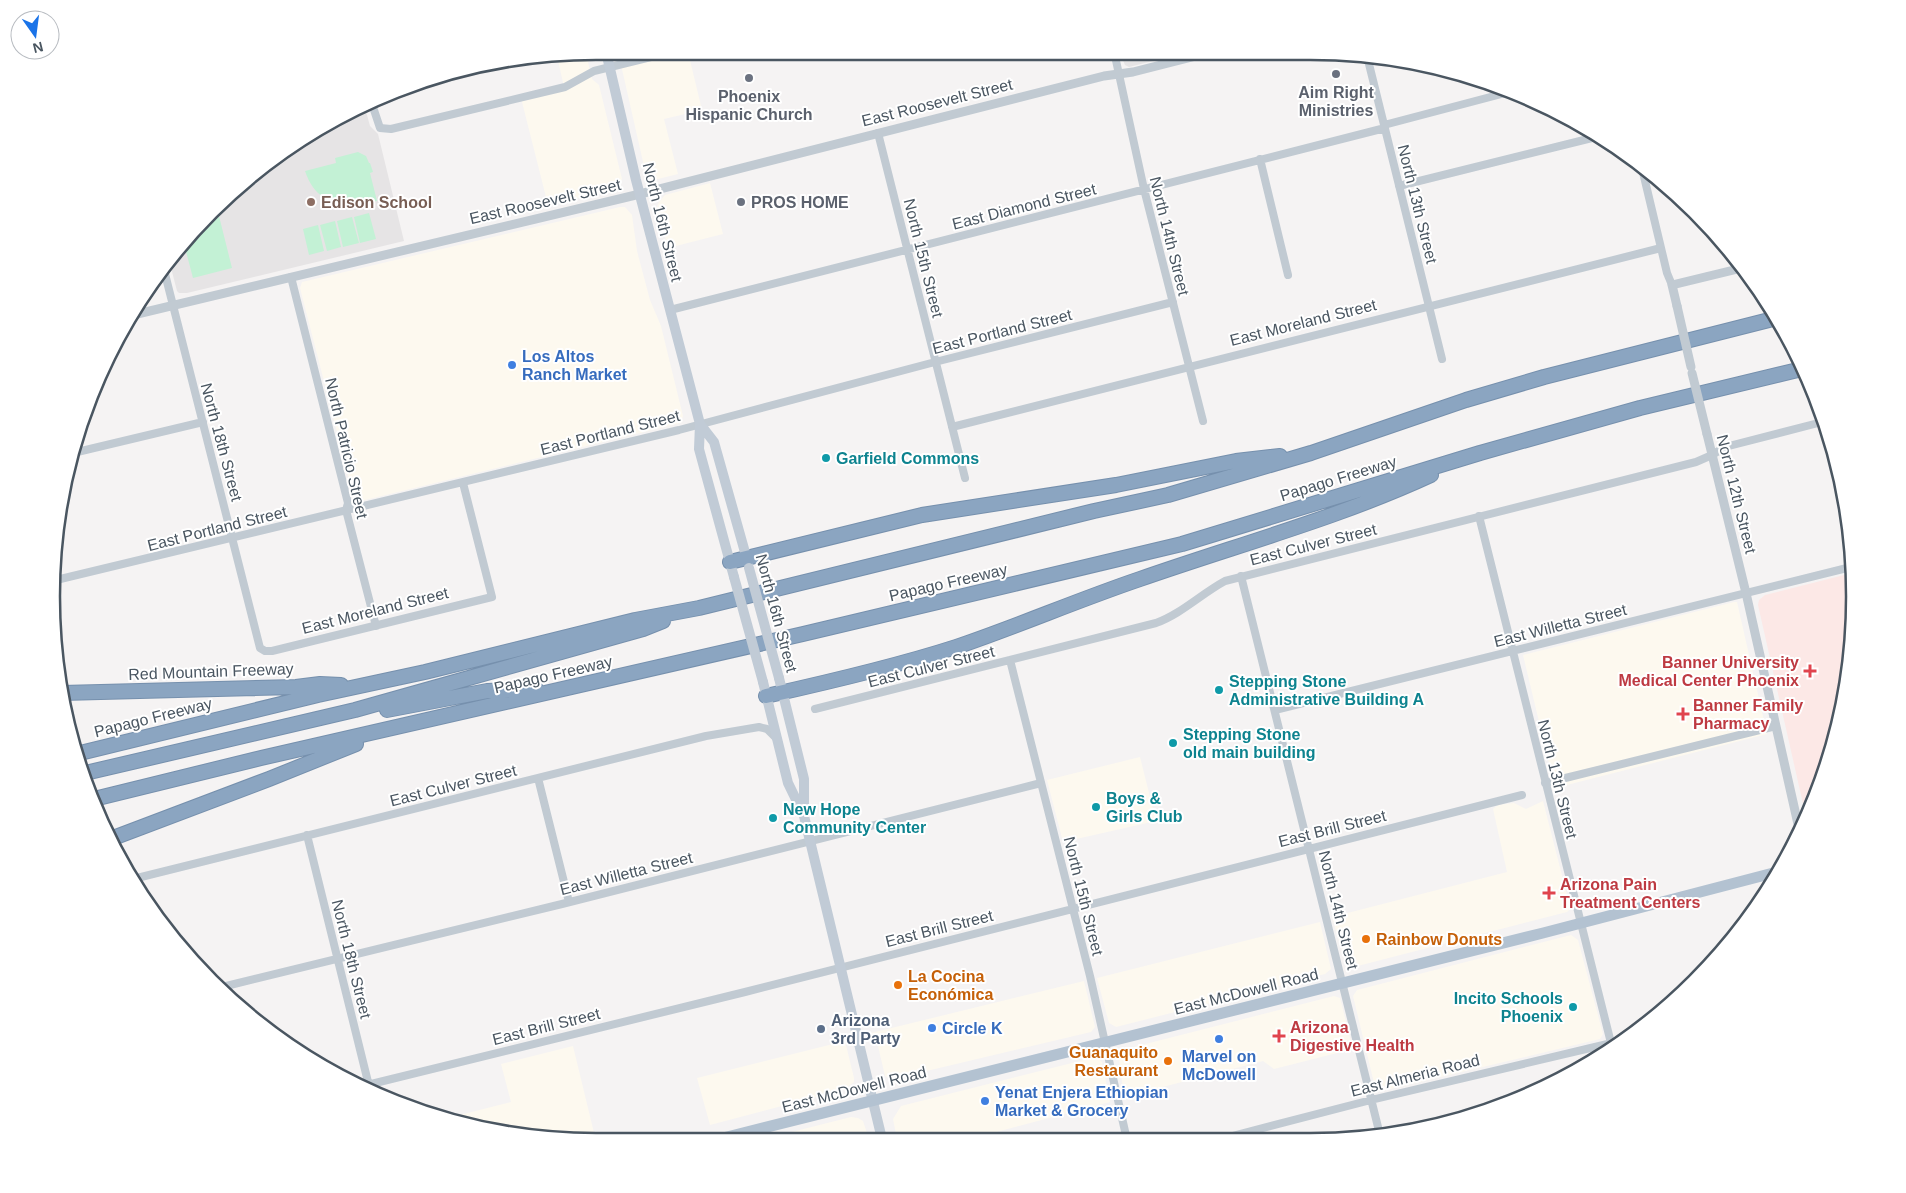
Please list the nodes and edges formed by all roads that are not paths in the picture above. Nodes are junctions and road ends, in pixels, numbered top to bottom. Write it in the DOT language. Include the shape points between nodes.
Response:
graph roads {
  1 [pos="608,60"];
  2 [pos="639,60"];
  3 [pos="1116,60"];
  4 [pos="1180,60"];
  5 [pos="1369,64"];
  6 [pos="610,67"];
  7 [pos="1118,75"];
  8 [pos="1501,95"];
  9 [pos="374,109"];
  10 [pos="1384,127"];
  11 [pos="878,133"];
  12 [pos="1589,139"];
  13 [pos="1260,160"];
  14 [pos="1644,178"];
  15 [pos="1399,186"];
  16 [pos="1144,189"];
  17 [pos="640,194"];
  18 [pos="1661,248"];
  19 [pos="907,250"];
  20 [pos="1735,270"];
  21 [pos="1288,275"];
  22 [pos="166,277"];
  23 [pos="291,277"];
  24 [pos="1672,285"];
  25 [pos="1173,302"];
  26 [pos="172,305"];
  27 [pos="1428,306"];
  28 [pos="670,310"];
  29 [pos="141,313"];
  30 [pos="1769,320"];
  31 [pos="1442,359"];
  32 [pos="936,362"];
  33 [pos="1189,366"];
  34 [pos="1796,370"];
  35 [pos="1203,421"];
  36 [pos="202,422"];
  37 [pos="1818,423"];
  38 [pos="700,424"];
  39 [pos="952,427"];
  40 [pos="80,451"];
  41 [pos="1480,452"];
  42 [pos="1311,453"];
  43 [pos="1712,455"];
  44 [pos="965,478"];
  45 [pos="463,483"];
  46 [pos="346,510"];
  47 [pos="1479,516"];
  48 [pos="233,538"];
  49 [pos="730,562"];
  50 [pos="748,563"];
  51 [pos="1845,568"];
  52 [pos="1241,576"];
  53 [pos="60,580"];
  54 [pos="1746,593"];
  55 [pos="699,608"];
  56 [pos="376,626"];
  57 [pos="265,651"];
  58 [pos="1512,651"];
  59 [pos="1010,660"];
  60 [pos="362,686"];
  61 [pos="569,688"];
  62 [pos="157,691"];
  63 [pos="783,692"];
  64 [pos="69,693"];
  65 [pos="766,696"];
  66 [pos="70,701"];
  67 [pos="815,709"];
  68 [pos="1275,710"];
  69 [pos="1776,726"];
  70 [pos="392,729"];
  71 [pos="776,738"];
  72 [pos="244,739"];
  73 [pos="83,752"];
  74 [pos="89,772"];
  75 [pos="92,778"];
  76 [pos="538,778"];
  77 [pos="1041,783"];
  78 [pos="1545,783"];
  79 [pos="1522,795"];
  80 [pos="99,798"];
  81 [pos="804,816"];
  82 [pos="1797,820"];
  83 [pos="307,835"];
  84 [pos="116,837"];
  85 [pos="810,841"];
  86 [pos="1309,848"];
  87 [pos="1768,874"];
  88 [pos="139,877"];
  89 [pos="569,902"];
  90 [pos="1073,908"];
  91 [pos="1581,924"];
  92 [pos="338,959"];
  93 [pos="841,967"];
  94 [pos="1343,984"];
  95 [pos="228,986"];
  96 [pos="1611,1041"];
  97 [pos="1106,1043"];
  98 [pos="1603,1046"];
  99 [pos="366,1081"];
  100 [pos="375,1085"];
  101 [pos="1371,1100"];
  102 [pos="873,1101"];
  103 [pos="1378,1128"];
  104 [pos="743,1133"];
  105 [pos="881,1133"];
  106 [pos="1125,1133"];
  107 [pos="1244,1133"];
  1 -- 6 [label="main road, North 16th Street"];
  2 -- 6 [label="street"];
  3 -- 7 [label="street, North 14th Street"];
  4 -- 7 [label="street, East Roosevelt Street"];
  5 -- 10 [label="street, North 13th Street"];
  6 -- 9 [label="street" via="594,71 565,87 391,129 380,128"];
  6 -- 17 [label="main road, North 16th Street"];
  7 -- 11 [label="street, East Roosevelt Street"];
  7 -- 16 [label="street, North 14th Street"];
  8 -- 10 [label="street, East Diamond Street"];
  10 -- 13 [label="street, East Diamond Street"];
  10 -- 15 [label="street, North 13th Street"];
  11 -- 17 [label="street, East Roosevelt Street"];
  11 -- 19 [label="street, North 15th Street"];
  12 -- 15 [label="street"];
  13 -- 16 [label="street, East Diamond Street"];
  13 -- 21 [label="street"];
  14 -- 18 [label="street, North 12th Street"];
  15 -- 27 [label="street, North 13th Street"];
  16 -- 19 [label="street, East Diamond Street"];
  16 -- 25 [label="street, North 14th Street"];
  17 -- 23 [label="street, East Roosevelt Street"];
  17 -- 28 [label="main road, North 16th Street"];
  18 -- 24 [label="street, North 12th Street"];
  18 -- 27 [label="street, East Moreland Street"];
  19 -- 28 [label="street, East Diamond Street"];
  19 -- 32 [label="street, North 15th Street"];
  20 -- 24 [label="street"];
  22 -- 26 [label="street, North 18th Street"];
  23 -- 26 [label="street, East Roosevelt Street"];
  23 -- 46 [label="street, North Patricio Street" via="348,503"];
  24 -- 43 [label="street, North 12th Street, bridge"];
  25 -- 32 [label="street, East Portland Street"];
  25 -- 33 [label="street, North 14th Street"];
  26 -- 29 [label="street, East Roosevelt Street"];
  26 -- 36 [label="street, North 18th Street"];
  27 -- 31 [label="street, North 13th Street"];
  27 -- 33 [label="street, East Moreland Street"];
  28 -- 38 [label="main road, North 16th Street"];
  30 -- 42 [label="highway, Papago Freeway" via="1466,400"];
  32 -- 38 [label="street, East Portland Street"];
  32 -- 39 [label="street, North 15th Street"];
  33 -- 35 [label="street, North 14th Street"];
  33 -- 39 [label="street, East Moreland Street"];
  34 -- 41 [label="highway, Papago Freeway" via="1640,408"];
  36 -- 40 [label="street"];
  36 -- 48 [label="street, North 18th Street"];
  37 -- 43 [label="street, East Culver Street" via="1727,446"];
  38 -- 45 [label="street, East Portland Street"];
  38 -- 49 [label="main road, North 16th Street" via="699,449"];
  38 -- 50 [label="main road, North 16th Street" via="714,442"];
  39 -- 44 [label="street, North 15th Street"];
  41 -- 61 [label="highway, Papago Freeway" via="1182,544"];
  41 -- 63 [label="highway" via="1408,486 1139,579 957,647"];
  42 -- 50 [label="highway" via="1236,461 1116,485 944,511"];
  42 -- 55 [label="highway, Papago Freeway" via="1168,495"];
  43 -- 47 [label="street, East Culver Street" via="1696,462"];
  43 -- 54 [label="street, North 12th Street"];
  45 -- 46 [label="street, East Portland Street"];
  45 -- 56 [label="street, East Moreland Street" via="492,597"];
  46 -- 48 [label="street, East Portland Street"];
  46 -- 56 [label="street, North Patricio Street"];
  47 -- 52 [label="street, East Culver Street"];
  47 -- 58 [label="street, North 13th Street"];
  48 -- 53 [label="street, East Portland Street"];
  48 -- 57 [label="street, North 18th Street" via="258,644"];
  49 -- 50 [label="highway"];
  49 -- 65 [label="main road, North 16th Street, bridge"];
  50 -- 63 [label="main road, North 16th Street, bridge"];
  51 -- 54 [label="street, East Willetta Street"];
  52 -- 59 [label="street, East Culver Street" via="1225,580 1166,619"];
  52 -- 68 [label="street, North 14th Street"];
  54 -- 58 [label="street, East Willetta Street"];
  54 -- 69 [label="street, North 12th Street"];
  55 -- 60 [label="highway, Papago Freeway" via="634,620"];
  55 -- 72 [label="highway" via="643,629"];
  56 -- 57 [label="street, East Moreland Street"];
  58 -- 68 [label="street, East Willetta Street"];
  58 -- 78 [label="street, North 13th Street"];
  59 -- 67 [label="street, East Culver Street"];
  59 -- 77 [label="street, North 15th Street"];
  60 -- 62 [label="highway, Red Mountain Freeway" via="320,684"];
  60 -- 73 [label="highway, Papago Freeway"];
  61 -- 70 [label="highway, Papago Freeway"];
  61 -- 72 [label="highway" via="487,691"];
  62 -- 64 [label="highway, Red Mountain Freeway"];
  62 -- 66 [label="highway"];
  63 -- 65 [label="highway"];
  63 -- 81 [label="main road, North 16th Street" via="804,779"];
  65 -- 71 [label="main road, North 16th Street"];
  68 -- 86 [label="street, North 14th Street"];
  69 -- 78 [label="street"];
  69 -- 82 [label="street, North 12th Street"];
  70 -- 80 [label="highway, Papago Freeway"];
  70 -- 84 [label="highway"];
  71 -- 76 [label="street, East Culver Street" via="767,729 754,728 706,736"];
  71 -- 81 [label="main road, North 16th Street" via="788,783"];
  72 -- 74 [label="highway"];
  72 -- 75 [label="highway"];
  76 -- 83 [label="street, East Culver Street"];
  76 -- 89 [label="street"];
  77 -- 85 [label="street, East Willetta Street"];
  77 -- 90 [label="street, North 15th Street"];
  78 -- 91 [label="street, North 13th Street"];
  79 -- 86 [label="street, East Brill Street"];
  81 -- 85 [label="main road, North 16th Street"];
  83 -- 88 [label="street, East Culver Street"];
  83 -- 92 [label="street, North 18th Street"];
  85 -- 89 [label="street, East Willetta Street"];
  85 -- 93 [label="main road, North 16th Street"];
  86 -- 90 [label="street, East Brill Street"];
  86 -- 94 [label="street, North 14th Street"];
  87 -- 91 [label="main road, East McDowell Road"];
  89 -- 92 [label="street, East Willetta Street"];
  90 -- 93 [label="street, East Brill Street"];
  90 -- 97 [label="street, North 15th Street"];
  91 -- 94 [label="main road, East McDowell Road"];
  91 -- 96 [label="street, North 13th Street"];
  92 -- 95 [label="street, East Willetta Street"];
  92 -- 99 [label="street, North 18th Street"];
  93 -- 100 [label="street, East Brill Street"];
  93 -- 102 [label="main road, North 16th Street"];
  94 -- 97 [label="main road, East McDowell Road"];
  94 -- 101 [label="street, North 14th Street"];
  97 -- 102 [label="main road, East McDowell Road"];
  97 -- 106 [label="street, North 15th Street"];
  98 -- 101 [label="street, East Almeria Road"];
  101 -- 103 [label="street, North 14th Street"];
  101 -- 107 [label="street, East Almeria Road"];
  102 -- 104 [label="main road, East McDowell Road"];
  102 -- 105 [label="main road, North 16th Street"];
}
